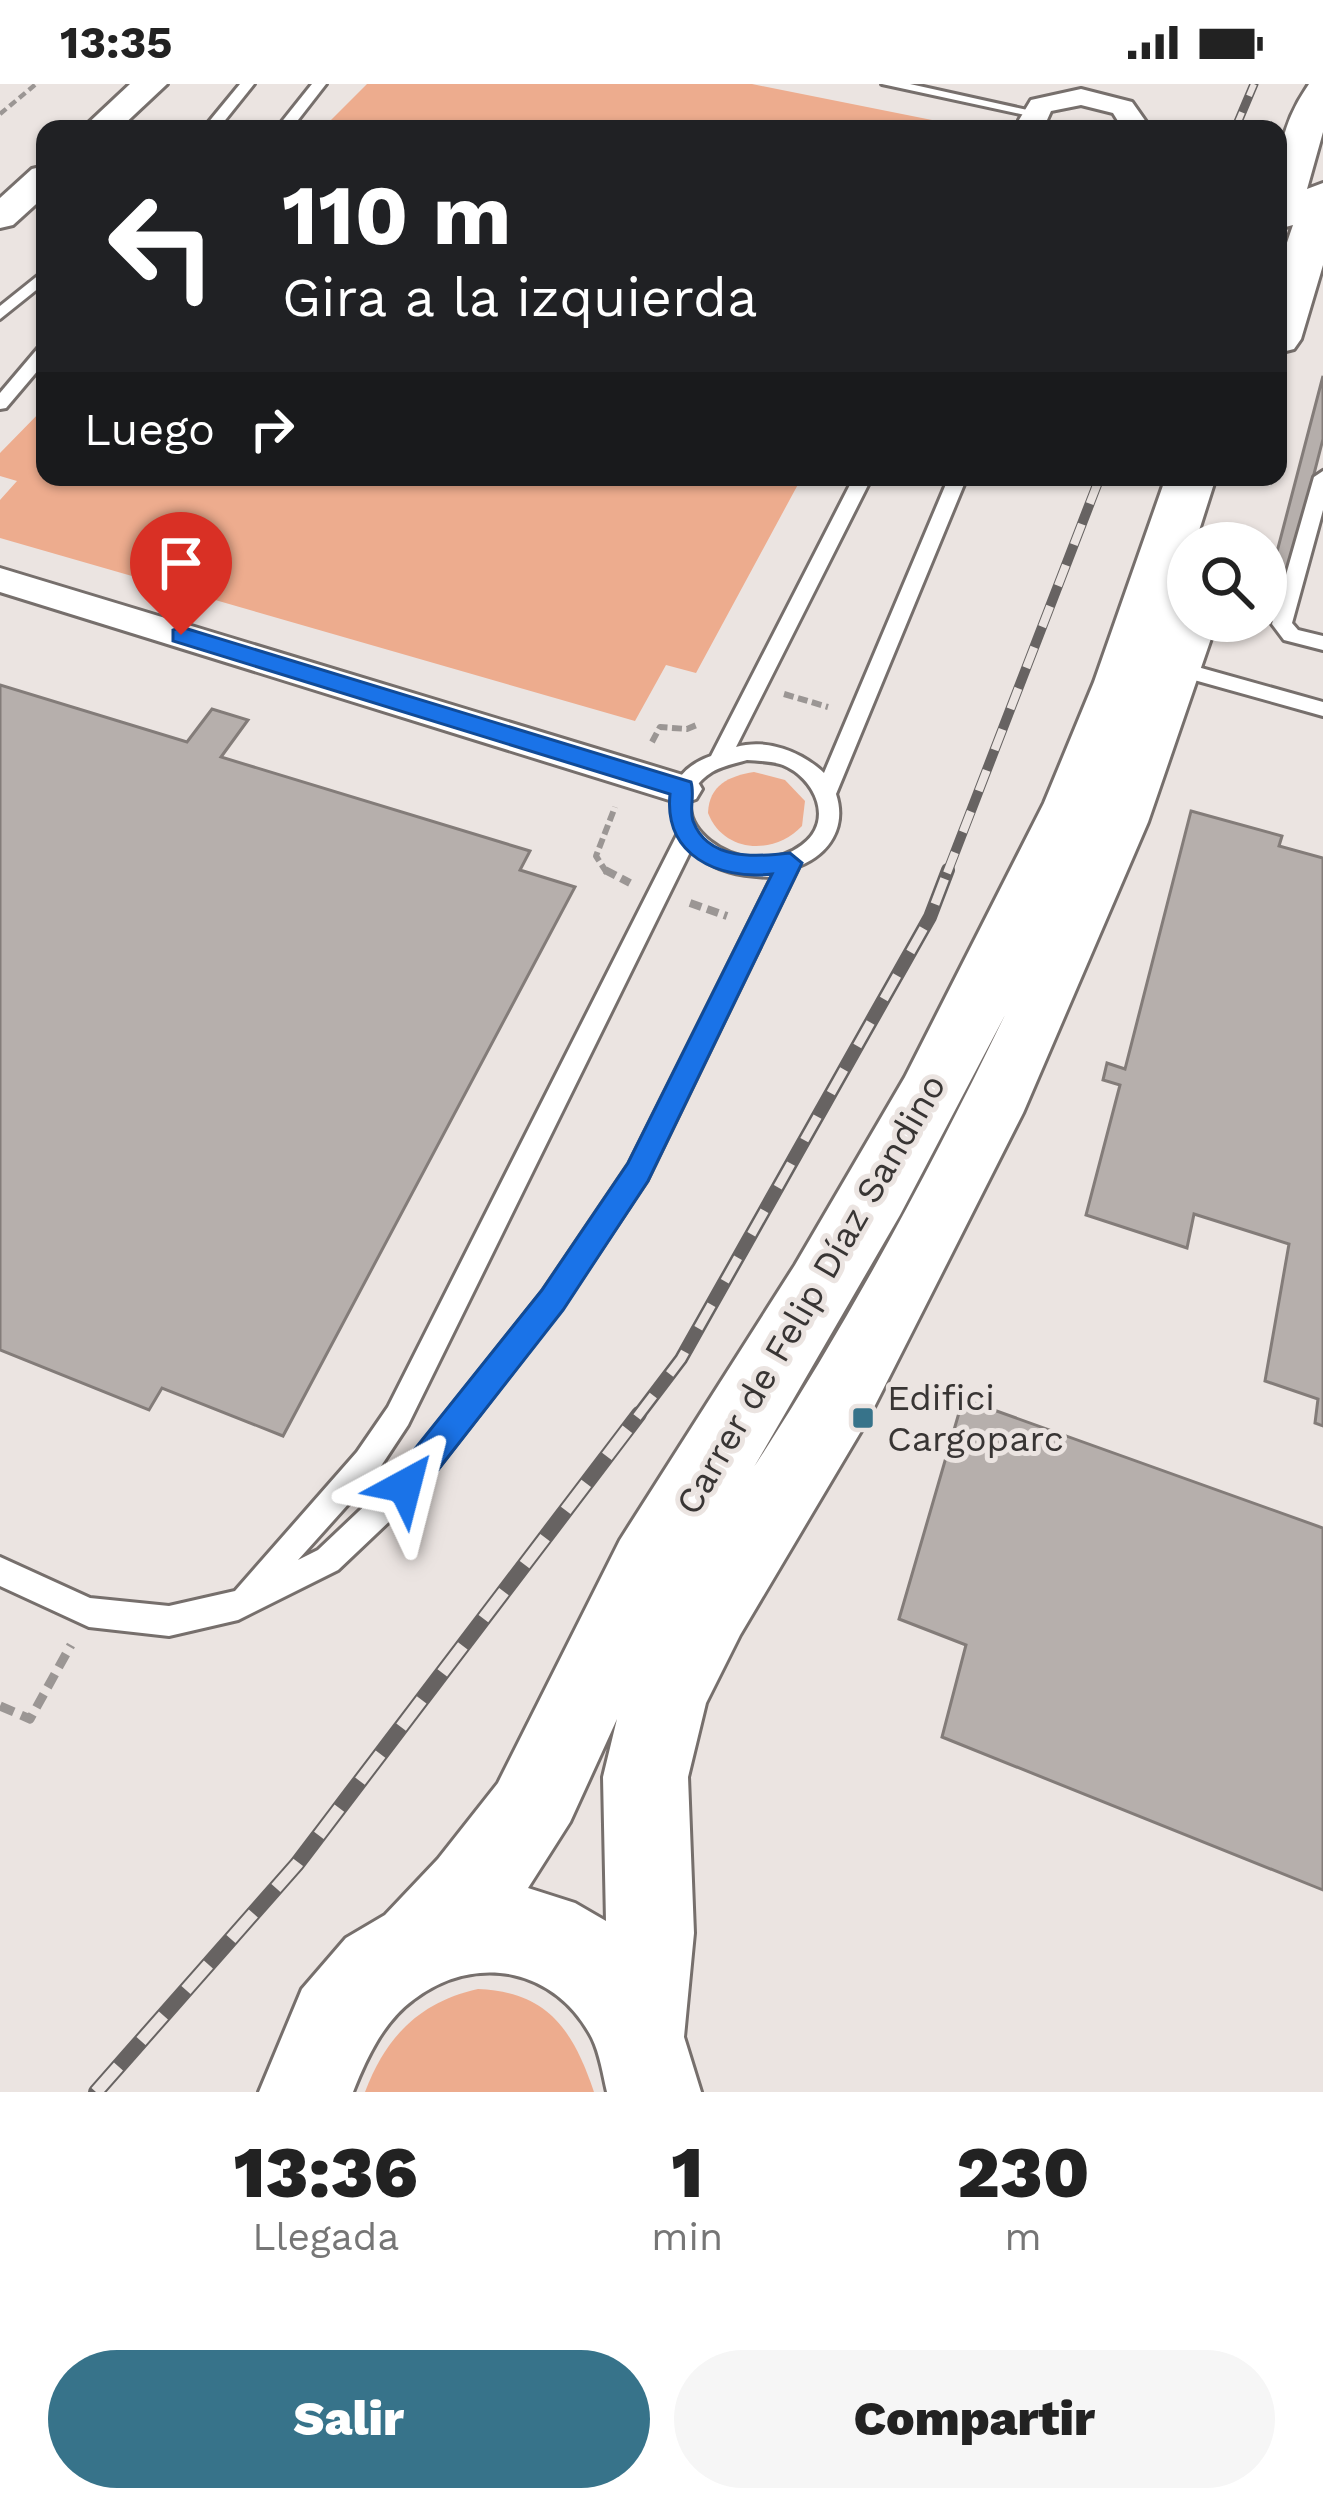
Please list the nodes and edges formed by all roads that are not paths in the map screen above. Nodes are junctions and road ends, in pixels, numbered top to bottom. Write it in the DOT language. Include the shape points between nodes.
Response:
graph roads {
  1 [pos="150,84"];
  2 [pos="248,84"];
  3 [pos="320,84"];
  4 [pos="889,84"];
  5 [pos="1087,84"];
  6 [pos="1323,92"];
  7 [pos="1110,102"];
  8 [pos="1046,106"];
  9 [pos="109,120"];
  10 [pos="218,120"];
  11 [pos="290,120"];
  12 [pos="1134,120"];
  13 [pos="36,185"];
  14 [pos="1287,186"];
  15 [pos="1323,196"];
  16 [pos="0,217"];
  17 [pos="36,283"];
  18 [pos="1287,310"];
  19 [pos="0,314"];
  20 [pos="36,362"];
  21 [pos="0,404"];
  22 [pos="1323,477"];
  23 [pos="858,486"];
  24 [pos="954,486"];
  25 [pos="1190,486"];
  26 [pos="1232,486"];
  27 [pos="1221,522"];
  28 [pos="0,580"];
  29 [pos="1323,643"];
  30 [pos="1165,648"];
  31 [pos="1323,709"];
  32 [pos="721,757"];
  33 [pos="682,789"];
  34 [pos="827,792"];
  35 [pos="686,836"];
  36 [pos="790,863"];
  37 [pos="0,1571"];
  38 [pos="238,1605"];
  39 [pos="418,1942"];
  40 [pos="321,2055"];
  41 [pos="655,2070"];
  42 [pos="264,2092"];
  1 -- 9 [label="street"];
  2 -- 10 [label="lane"];
  3 -- 11 [label="lane"];
  4 -- 8 [label="lane"];
  5 -- 7 [label="street"];
  6 -- 14 [label="main road"];
  7 -- 8 [label="street"];
  7 -- 12 [label="street"];
  13 -- 16 [label="street"];
  15 -- 18 [label="main road"];
  17 -- 19 [label="lane"];
  20 -- 21 [label="lane"];
  22 -- 29 [label="lane" via="1282,624 1291,635"];
  23 -- 32 [label="lane"];
  24 -- 34 [label="lane"];
  25 -- 30 [label="main road, Carrer de Felip Díaz Sandino"];
  26 -- 27 [label="main road"];
  28 -- 33 [label="street"];
  30 -- 31 [label="lane"];
  30 -- 39 [label="main road, Carrer de Felip Díaz Sandino" via="1072,805 871,1203 648,1568 539,1794 476,1886"];
  30 -- 41 [label="main road, Carrer de Felip Díaz Sandino" via="1117,836 1006,1086 840,1398 664,1703 645,1780"];
  32 -- 33 [label="lane"];
  32 -- 34 [label="lane" via="746,752 795,761"];
  33 -- 35 [label="lane"];
  34 -- 36 [label="lane" via="832,808 822,840"];
  35 -- 36 [label="lane" via="720,862"];
  35 -- 38 [label="lane" via="398,1416 367,1462"];
  36 -- 38 [label="lane" via="638,1172 552,1300 390,1502 328,1561"];
  37 -- 38 [label="lane" via="89,1612 169,1621"];
  39 -- 40 [label="main road, Carrer de Felip Díaz Sandino" via="384,1964"];
  39 -- 41 [label="main road" via="482,1924 538,1932 572,1949 600,1973"];
  40 -- 42 [label="main road, Carrer de Felip Díaz Sandino"];
}
